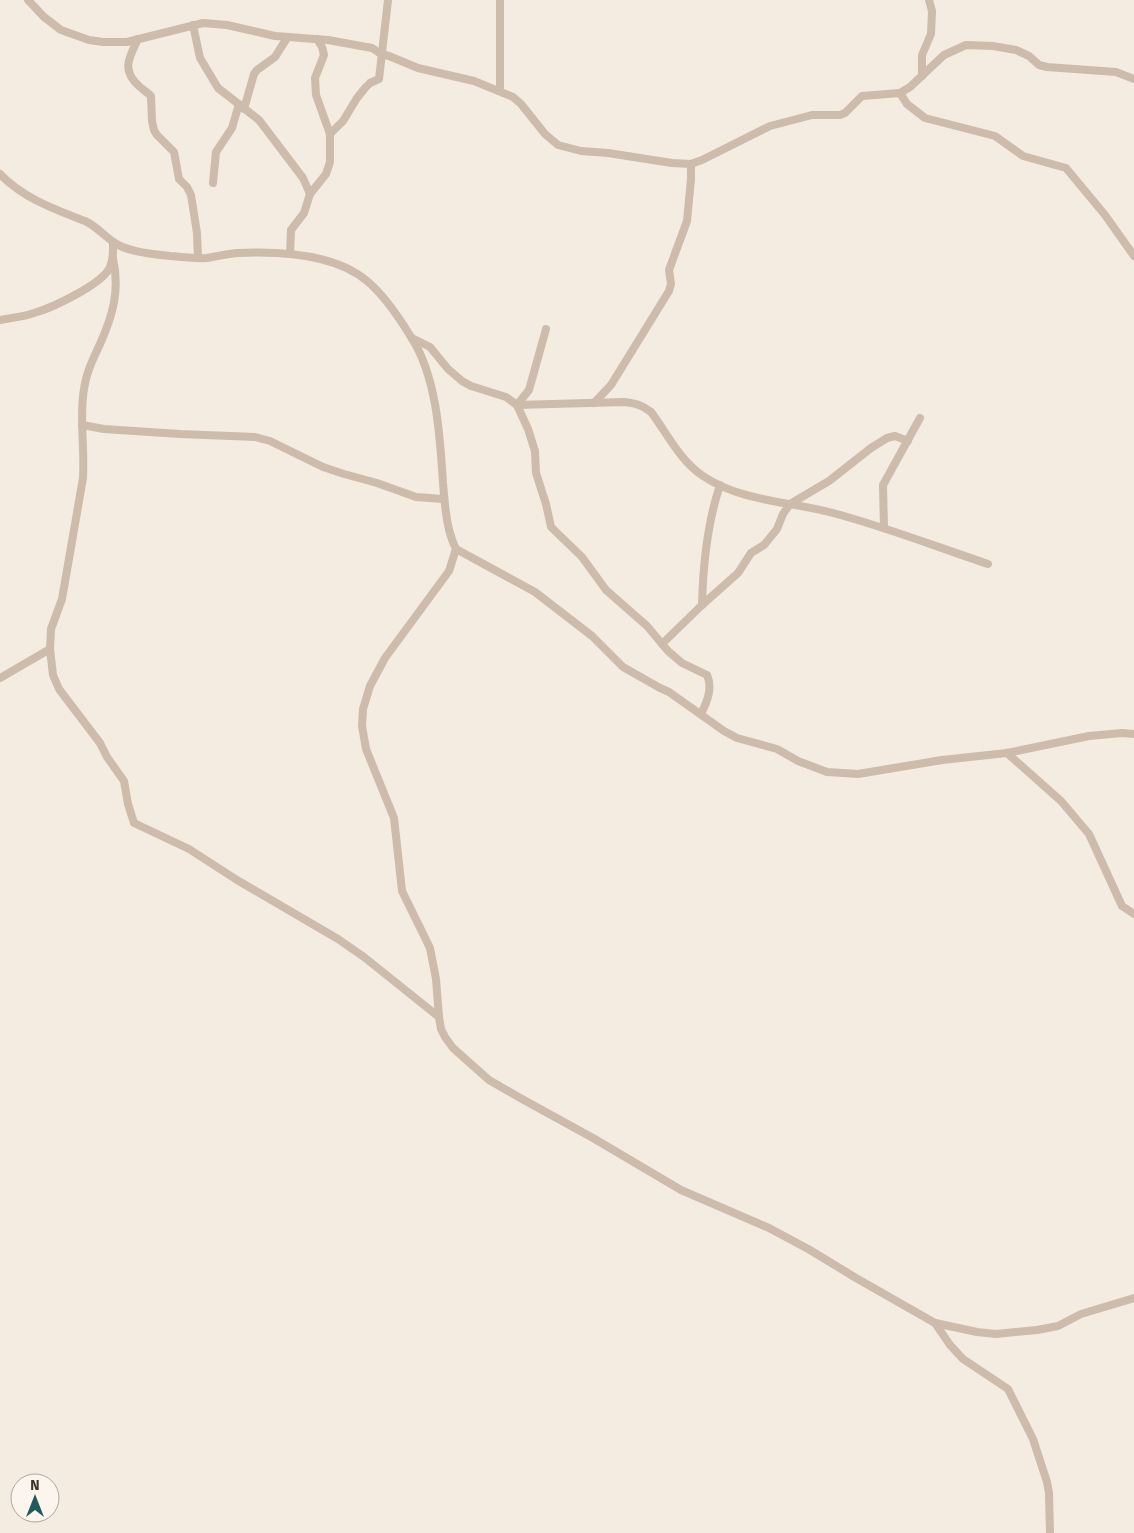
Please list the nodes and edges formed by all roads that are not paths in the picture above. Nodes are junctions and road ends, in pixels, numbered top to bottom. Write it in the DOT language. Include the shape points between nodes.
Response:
graph roads {
  1 [pos="28,0"];
  2 [pos="388,0"];
  3 [pos="500,0"];
  4 [pos="929,0"];
  5 [pos="193,25"];
  6 [pos="287,38"];
  7 [pos="138,39"];
  8 [pos="317,39"];
  9 [pos="380,54"];
  10 [pos="922,76"];
  11 [pos="1134,80"];
  12 [pos="500,91"];
  13 [pos="900,94"];
  14 [pos="242,107"];
  15 [pos="330,134"];
  16 [pos="691,164"];
  17 [pos="0,174"];
  18 [pos="213,183"];
  19 [pos="310,194"];
  20 [pos="113,242"];
  21 [pos="290,254"];
  22 [pos="1134,256"];
  23 [pos="198,258"];
  24 [pos="113,259"];
  25 [pos="0,320"];
  26 [pos="546,329"];
  27 [pos="412,338"];
  28 [pos="594,403"];
  29 [pos="517,405"];
  30 [pos="920,418"];
  31 [pos="82,425"];
  32 [pos="908,441"];
  33 [pos="720,485"];
  34 [pos="443,499"];
  35 [pos="790,504"];
  36 [pos="884,528"];
  37 [pos="456,549"];
  38 [pos="988,564"];
  39 [pos="702,605"];
  40 [pos="662,644"];
  41 [pos="50,649"];
  42 [pos="0,678"];
  43 [pos="701,714"];
  44 [pos="1134,729"];
  45 [pos="1122,733"];
  46 [pos="1134,734"];
  47 [pos="1007,753"];
  48 [pos="1134,914"];
  49 [pos="439,1017"];
  50 [pos="1134,1298"];
  51 [pos="935,1322"];
  52 [pos="1050,1533"];
  1 -- 7 [label="street" via="51,24 76,36 103,42"];
  2 -- 9 [label="street"];
  3 -- 12 [label="street"];
  4 -- 10 [label="street" via="931,34 922,55"];
  5 -- 6 [label="street" via="227,25"];
  5 -- 7 [label="street"];
  5 -- 14 [label="street" via="203,65 218,88"];
  6 -- 8 [label="street"];
  6 -- 14 [label="street" via="275,57 254,74"];
  7 -- 23 [label="street" via="127,63 128,71 134,82 151,96 154,130 174,152 178,175 191,195"];
  8 -- 9 [label="street" via="372,48"];
  8 -- 15 [label="street" via="324,55 315,78 316,95"];
  9 -- 12 [label="street"];
  9 -- 15 [label="street" via="379,79 370,83 356,98 343,121"];
  10 -- 11 [label="street" via="944,55 966,45 979,44 1023,52 1039,65 1047,67 1116,72"];
  10 -- 13 [label="street"];
  12 -- 16 [label="street" via="521,104 558,145 581,151"];
  13 -- 16 [label="street" via="862,96 840,115 812,115 762,129"];
  13 -- 22 [label="street" via="925,118 995,136 1023,156 1066,168"];
  14 -- 18 [label="street" via="216,152"];
  14 -- 19 [label="street" via="259,120"];
  15 -- 19 [label="street" via="329,167"];
  16 -- 28 [label="street" via="687,221 669,270 669,291 614,379"];
  17 -- 20 [label="street" via="24,194 89,223"];
  19 -- 21 [label="street" via="304,213 291,230"];
  20 -- 23 [label="street" via="133,250"];
  20 -- 24 [label="street"];
  21 -- 23 [label="street" via="246,253"];
  21 -- 27 [label="street" via="333,262 367,280"];
  24 -- 25 [label="street" via="104,275 80,292 34,313"];
  24 -- 31 [label="street" via="116,292 86,378"];
  26 -- 29 [label="street" via="529,390"];
  27 -- 29 [label="street" via="430,347 462,381 506,397"];
  27 -- 34 [label="street" via="430,382 437,420"];
  28 -- 29 [label="street"];
  28 -- 33 [label="street" via="624,402 644,406 689,464"];
  29 -- 40 [label="street" via="535,451 536,473 551,527 582,557 606,590 639,617"];
  30 -- 32 [label="street"];
  31 -- 34 [label="street" via="180,434 255,436 323,467 416,497"];
  31 -- 41 [label="street" via="83,478 63,591 51,629"];
  32 -- 35 [label="street" via="895,436 887,438 829,481"];
  32 -- 36 [label="street" via="883,484"];
  33 -- 35 [label="street" via="752,498"];
  33 -- 39 [label="street" via="708,533"];
  34 -- 37 [label="street"];
  35 -- 36 [label="street"];
  35 -- 39 [label="street" via="766,542 752,553 728,584"];
  36 -- 38 [label="street"];
  37 -- 43 [label="street" via="536,592 592,636 623,667"];
  37 -- 49 [label="street" via="449,571 378,670 363,709 362,726 366,749 394,818 402,891 430,948"];
  39 -- 40 [label="street"];
  40 -- 43 [label="street" via="675,658 708,678 709,691"];
  41 -- 42 [label="street"];
  41 -- 49 [label="street" via="53,675 59,690 100,743 124,781 134,823 189,849 338,939"];
  43 -- 47 [label="street" via="737,738 777,749 827,772 858,774"];
  44 -- 45 [label="street"];
  45 -- 46 [label="street"];
  45 -- 47 [label="street" via="1066,740"];
  47 -- 48 [label="street" via="1061,801 1089,834 1122,906"];
  49 -- 51 [label="street" via="445,1037 453,1048 489,1080 681,1190 769,1228"];
  50 -- 51 [label="street" via="1081,1314 1058,1326 1037,1330 996,1334"];
  51 -- 52 [label="street" via="963,1359 1008,1389 1033,1439 1047,1482"];
}
